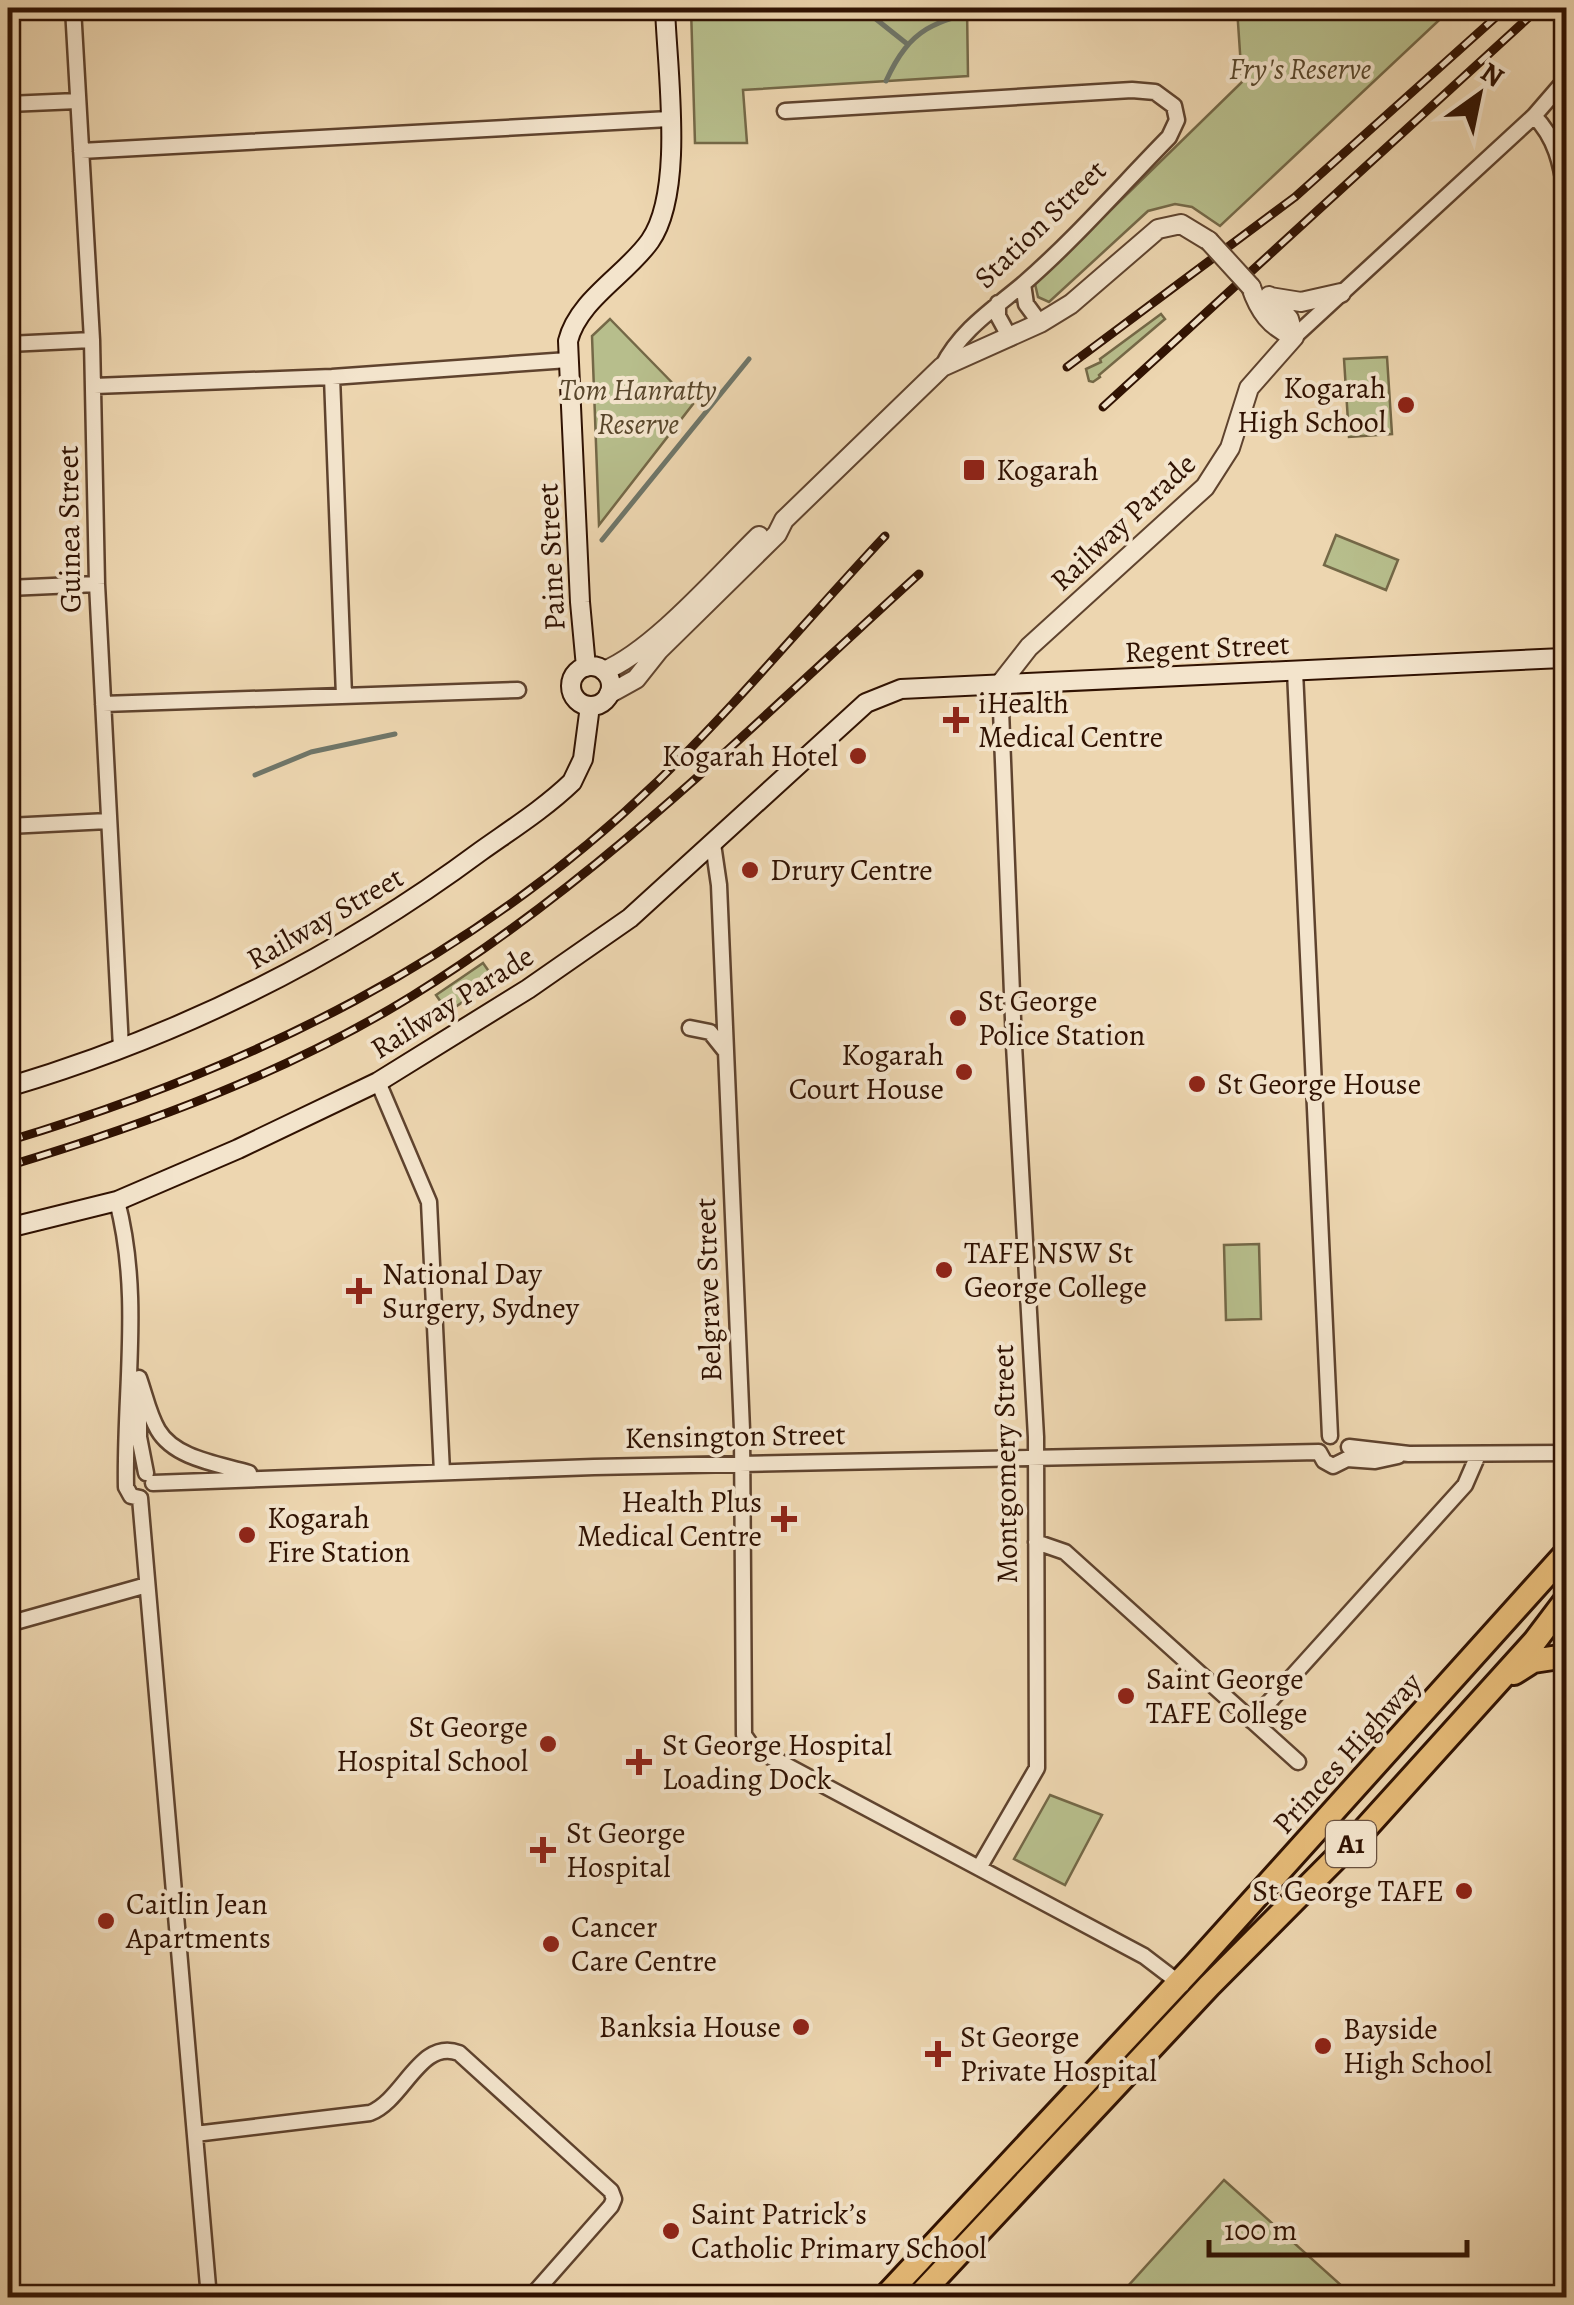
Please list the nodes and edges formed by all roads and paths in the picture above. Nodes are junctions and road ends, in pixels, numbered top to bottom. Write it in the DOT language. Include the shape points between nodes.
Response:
graph roads {
  1 [pos="73,8"];
  2 [pos="664,8"];
  3 [pos="1566,79"];
  4 [pos="77,102"];
  5 [pos="8,104"];
  6 [pos="785,111"];
  7 [pos="1534,116"];
  8 [pos="669,119"];
  9 [pos="81,151"];
  10 [pos="1566,195"];
  11 [pos="1023,284"];
  12 [pos="1251,288"];
  13 [pos="1341,293"];
  14 [pos="1270,297"];
  15 [pos="998,303"];
  16 [pos="1040,322"];
  17 [pos="1294,337"];
  18 [pos="1010,338"];
  19 [pos="92,340"];
  20 [pos="8,344"];
  21 [pos="568,360"];
  22 [pos="942,367"];
  23 [pos="332,377"];
  24 [pos="94,386"];
  25 [pos="784,520"];
  26 [pos="97,584"];
  27 [pos="8,588"];
  28 [pos="1565,658"];
  29 [pos="595,669"];
  30 [pos="1295,671"];
  31 [pos="1000,684"];
  32 [pos="518,690"];
  33 [pos="610,694"];
  34 [pos="344,696"];
  35 [pos="103,704"];
  36 [pos="590,706"];
  37 [pos="858,710"];
  38 [pos="108,821"];
  39 [pos="8,826"];
  40 [pos="712,844"];
  41 [pos="690,1028"];
  42 [pos="121,1048"];
  43 [pos="726,1052"];
  44 [pos="378,1082"];
  45 [pos="8,1087"];
  46 [pos="117,1201"];
  47 [pos="8,1228"];
  48 [pos="132,1330"];
  49 [pos="139,1378"];
  50 [pos="1330,1436"];
  51 [pos="1319,1452"];
  52 [pos="1566,1452"];
  53 [pos="1348,1453"];
  54 [pos="1478,1455"];
  55 [pos="1036,1459"];
  56 [pos="740,1463"];
  57 [pos="442,1472"];
  58 [pos="149,1478"];
  59 [pos="265,1478"];
  60 [pos="126,1484"];
  61 [pos="140,1498"];
  62 [pos="1036,1542"];
  63 [pos="1556,1573"];
  64 [pos="147,1584"];
  65 [pos="1565,1607"];
  66 [pos="8,1624"];
  67 [pos="1566,1656"];
  68 [pos="1498,1682"];
  69 [pos="1252,1721"];
  70 [pos="1298,1762"];
  71 [pos="980,1868"];
  72 [pos="1179,1982"];
  73 [pos="1197,1999"];
  74 [pos="195,2134"];
  75 [pos="209,2298"];
  76 [pos="530,2298"];
  77 [pos="884,2298"];
  78 [pos="918,2298"];
  1 -- 4 [label="street, Guinea Street"];
  2 -- 8 [label="main road, Paine Street"];
  3 -- 7 [label="street"];
  4 -- 5 [label="street"];
  4 -- 9 [label="street, Guinea Street"];
  6 -- 11 [label="street, Station Street" via="1132,90 1168,98 1177,120 1169,137"];
  7 -- 10 [label="street" via="1556,146"];
  7 -- 13 [label="street"];
  8 -- 9 [label="street"];
  8 -- 21 [label="main road, Paine Street" via="670,180 662,222 575,322"];
  9 -- 19 [label="street, Guinea Street"];
  11 -- 15 [label="street, Station Street"];
  11 -- 16 [label="street" via="1026,304"];
  12 -- 14 [label="main road, Station Street"];
  12 -- 16 [label="main road, Station Street, bridge" via="1209,241 1181,224 1158,228 1071,304"];
  12 -- 17 [label="main road, Station Street" via="1276,328"];
  13 -- 14 [label="main road" via="1301,302"];
  13 -- 17 [label="street"];
  14 -- 17 [label="main road"];
  15 -- 18 [label="street"];
  15 -- 22 [label="street, Station Street" via="951,348"];
  16 -- 18 [label="main road, Station Street"];
  17 -- 31 [label="main road, Railway Parade" via="1248,388 1230,448 1212,478 1029,647"];
  18 -- 22 [label="main road, Station Street"];
  19 -- 20 [label="street"];
  19 -- 24 [label="street, Guinea Street"];
  21 -- 23 [label="street"];
  21 -- 29 [label="main road, Paine Street"];
  22 -- 25 [label="main road, Station Street"];
  23 -- 24 [label="street"];
  23 -- 34 [label="street"];
  24 -- 26 [label="street, Guinea Street"];
  25 -- 29 [label="main road, Station Street" via="768,527 645,646 619,665"];
  25 -- 33 [label="main road, Station Street" via="636,680"];
  26 -- 27 [label="street"];
  26 -- 35 [label="street, Guinea Street"];
  28 -- 30 [label="main road, Regent Street"];
  29 -- 33 [label="main road" via="611,682"];
  29 -- 36 [label="main road" via="576,673 572,690"];
  30 -- 31 [label="main road, Regent Street"];
  30 -- 50 [label="street"];
  31 -- 37 [label="main road, Regent Street" via="900,689"];
  31 -- 55 [label="street, Montgomery Street"];
  32 -- 34 [label="street"];
  33 -- 36 [label="main road"];
  34 -- 35 [label="street"];
  35 -- 38 [label="street, Guinea Street"];
  36 -- 42 [label="main road, Railway Street" via="586,750 572,782 444,878 296,970"];
  37 -- 40 [label="main road, Railway Parade"];
  38 -- 39 [label="street"];
  38 -- 42 [label="street, Guinea Street"];
  40 -- 43 [label="street, Belgrave Street"];
  40 -- 44 [label="main road, Railway Parade" via="601,939"];
  41 -- 43 [label="street" via="710,1032"];
  42 -- 45 [label="main road, Railway Street"];
  43 -- 56 [label="street, Belgrave Street"];
  44 -- 46 [label="main road, Railway Parade"];
  44 -- 57 [label="street" via="429,1202"];
  46 -- 47 [label="main road, Railway Parade"];
  46 -- 48 [label="street" via="128,1244"];
  48 -- 49 [label="street"];
  48 -- 60 [label="street"];
  49 -- 58 [label="street" via="139,1437"];
  49 -- 59 [label="street" via="156,1426 170,1444"];
  50 -- 51 [label="street"];
  50 -- 53 [label="street" via="1340,1437"];
  51 -- 53 [label="street" via="1324,1462 1338,1466"];
  51 -- 55 [label="street, Kensington Street"];
  52 -- 54 [label="street"];
  53 -- 54 [label="street"];
  54 -- 69 [label="street" via="1465,1485"];
  55 -- 56 [label="street, Kensington Street"];
  55 -- 62 [label="street, Montgomery Street"];
  56 -- 57 [label="street, Kensington Street"];
  56 -- 71 [label="street, Belgrave Street" via="744,1734 751,1746"];
  57 -- 59 [label="street, Kensington Street"];
  58 -- 59 [label="street, Kensington Street"];
  58 -- 60 [label="street" via="132,1473"];
  58 -- 61 [label="street" via="150,1492"];
  60 -- 61 [label="street"];
  61 -- 64 [label="street"];
  62 -- 69 [label="street" via="1065,1552"];
  62 -- 71 [label="street, Montgomery Street" via="1037,1768"];
  63 -- 65 [label="highway"];
  63 -- 72 [label="highway, Princes Highway / A1"];
  64 -- 66 [label="street"];
  64 -- 74 [label="street"];
  65 -- 68 [label="highway, Princes Highway / A1"];
  67 -- 68 [label="highway, A1" via="1533,1661"];
  68 -- 73 [label="highway, Princes Highway / A1" via="1366,1829"];
  69 -- 70 [label="street"];
  71 -- 72 [label="street" via="1144,1956"];
  72 -- 73 [label="street"];
  72 -- 77 [label="highway, Princes Highway / A1"];
  73 -- 78 [label="highway, Princes Highway / A1"];
  74 -- 75 [label="street"];
  74 -- 76 [label="street" via="370,2113 391,2101 436,2050 460,2053 614,2199"];
}
